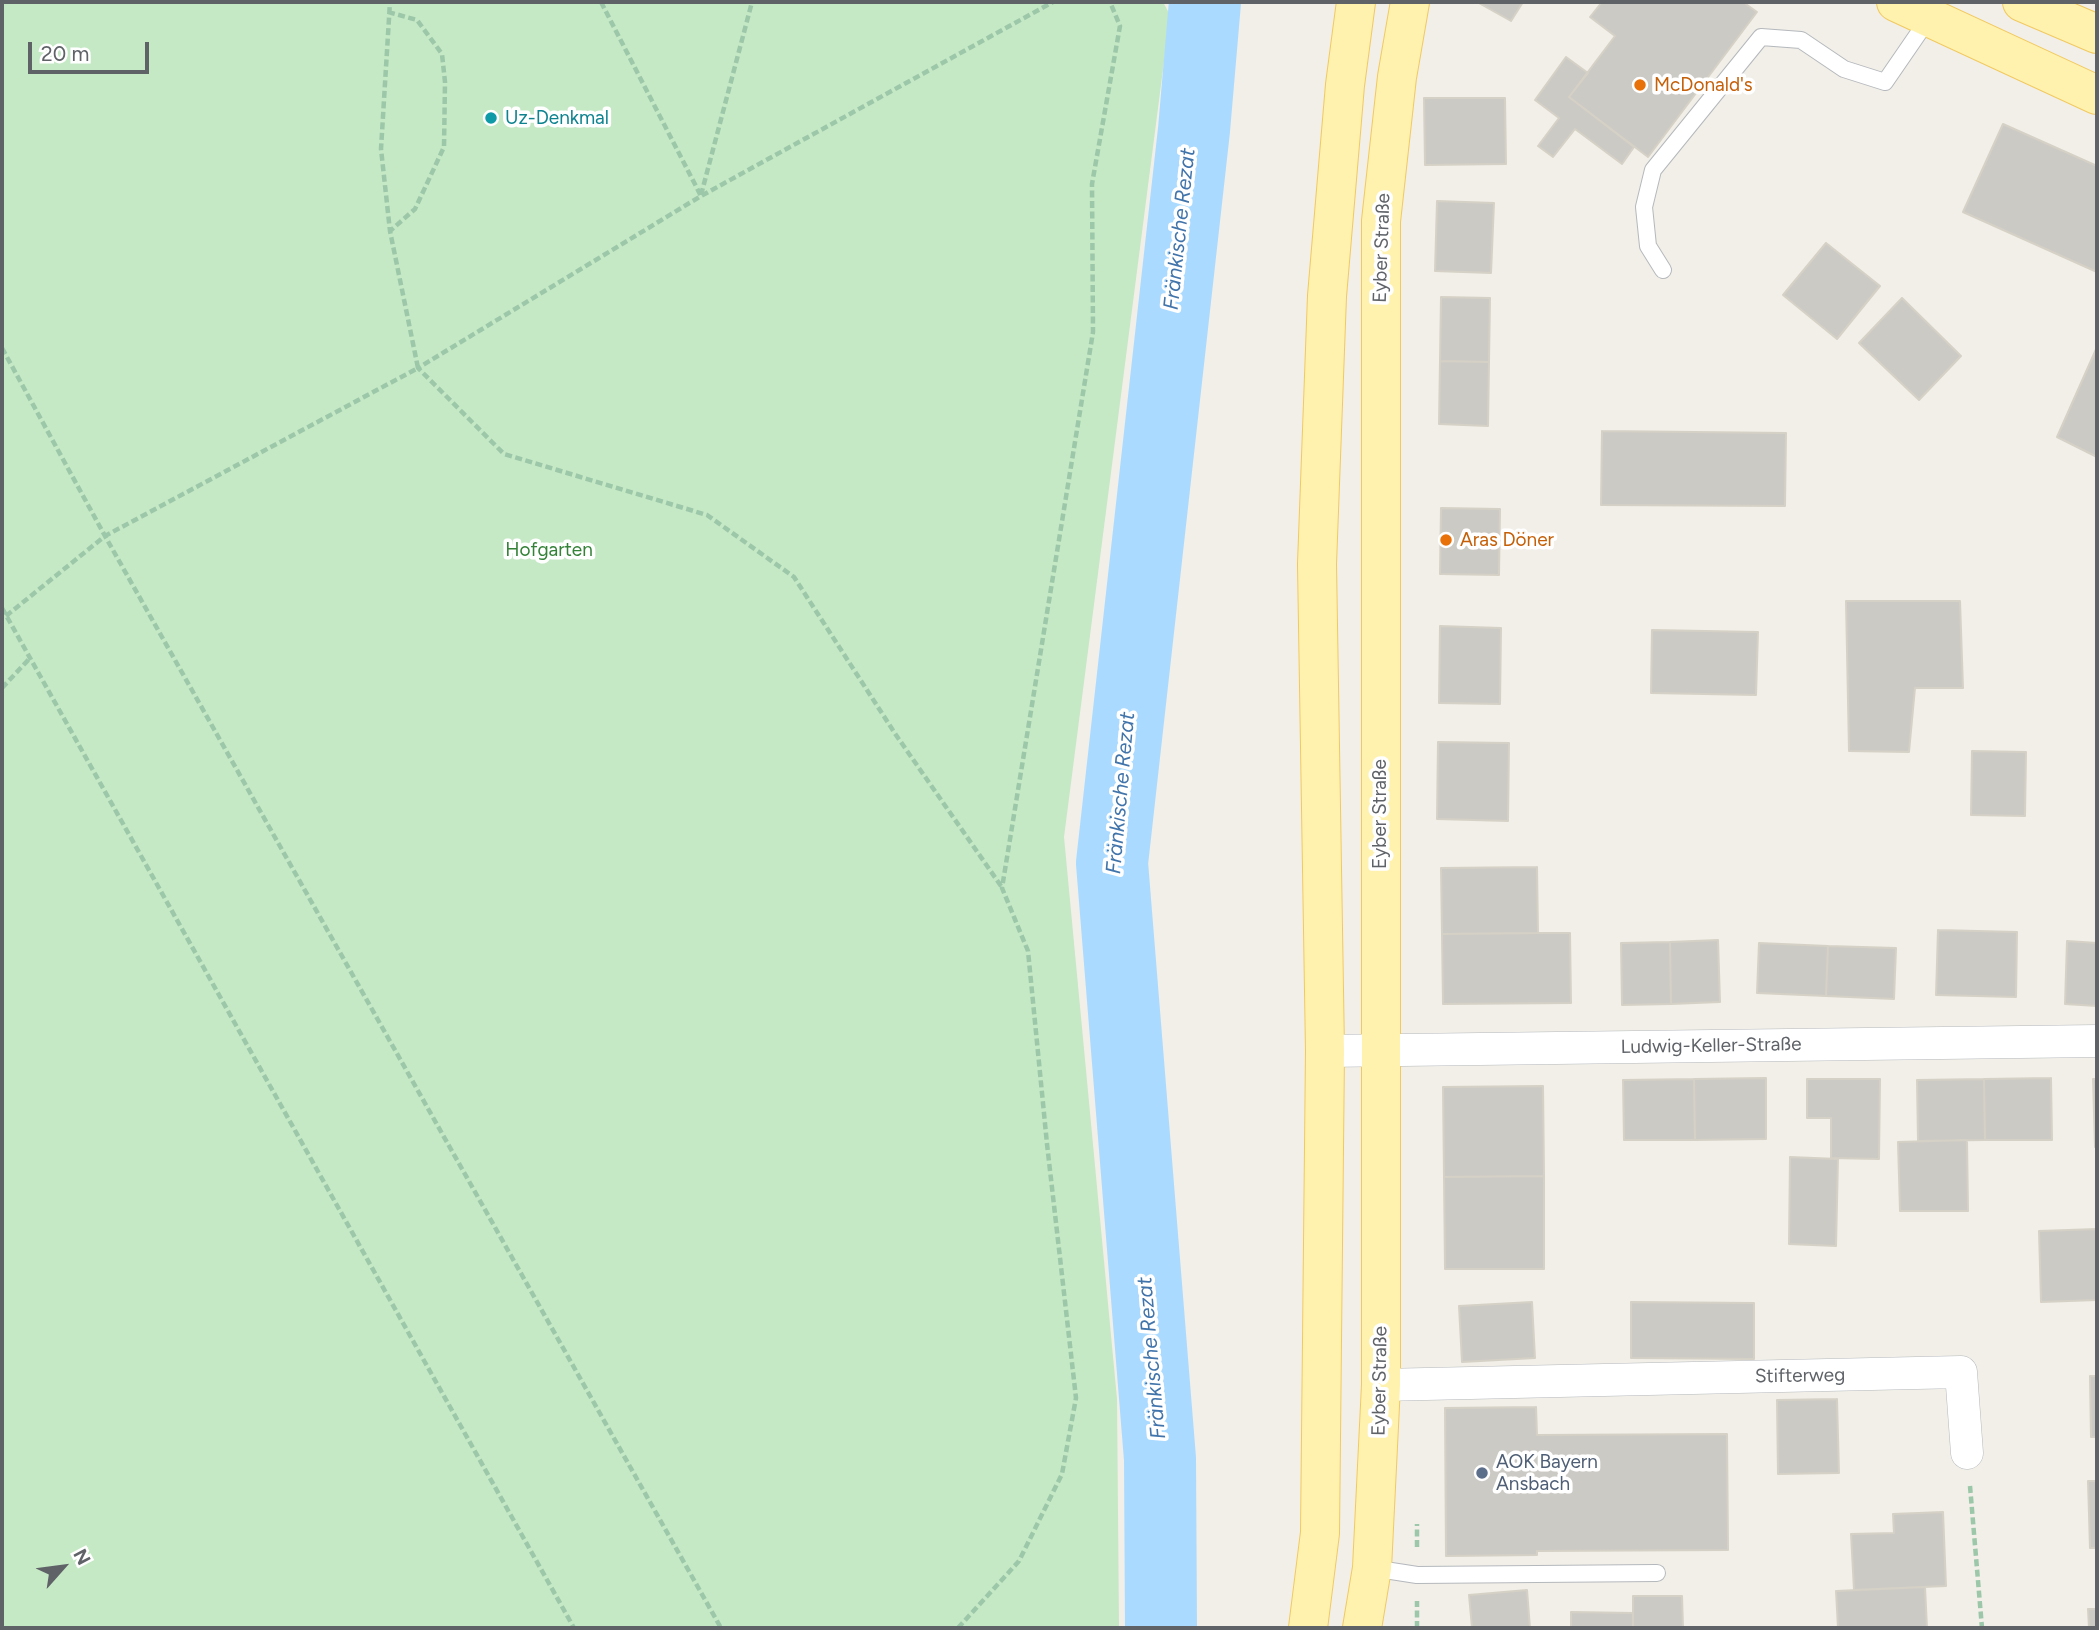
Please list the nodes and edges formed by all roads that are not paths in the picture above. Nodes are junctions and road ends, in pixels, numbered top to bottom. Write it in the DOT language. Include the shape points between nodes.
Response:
graph roads {
  1 [pos="1356,2"];
  2 [pos="1410,2"];
  3 [pos="2022,2"];
  4 [pos="1913,10"];
  5 [pos="2097,33"];
  6 [pos="2097,95"];
  7 [pos="1663,270"];
  8 [pos="2097,1041"];
  9 [pos="1380,1050"];
  10 [pos="1325,1051"];
  11 [pos="1381,1385"];
  12 [pos="1967,1453"];
  13 [pos="1372,1568"];
  14 [pos="1657,1573"];
  15 [pos="1308,1628"];
  16 [pos="1362,1628"];
  1 -- 10 [label="main road" via="1327,296 1317,564"];
  2 -- 9 [label="main road, Eyber Straße" via="1381,221"];
  3 -- 5 [label="main road"];
  4 -- 6 [label="main road"];
  4 -- 7 [label="lane" via="1885,82 1844,69 1801,40 1761,37 1653,170 1644,207 1648,246"];
  8 -- 9 [label="street, Ludwig-Keller-Straße"];
  9 -- 10 [label="street, Ludwig-Keller-Straße"];
  9 -- 11 [label="main road, Eyber Straße"];
  10 -- 15 [label="main road" via="1320,1533"];
  11 -- 12 [label="street, Stifterweg" via="1961,1372"];
  11 -- 13 [label="main road, Eyber Straße"];
  13 -- 14 [label="lane" via="1418,1574"];
  13 -- 16 [label="main road, Eyber Straße"];
}
